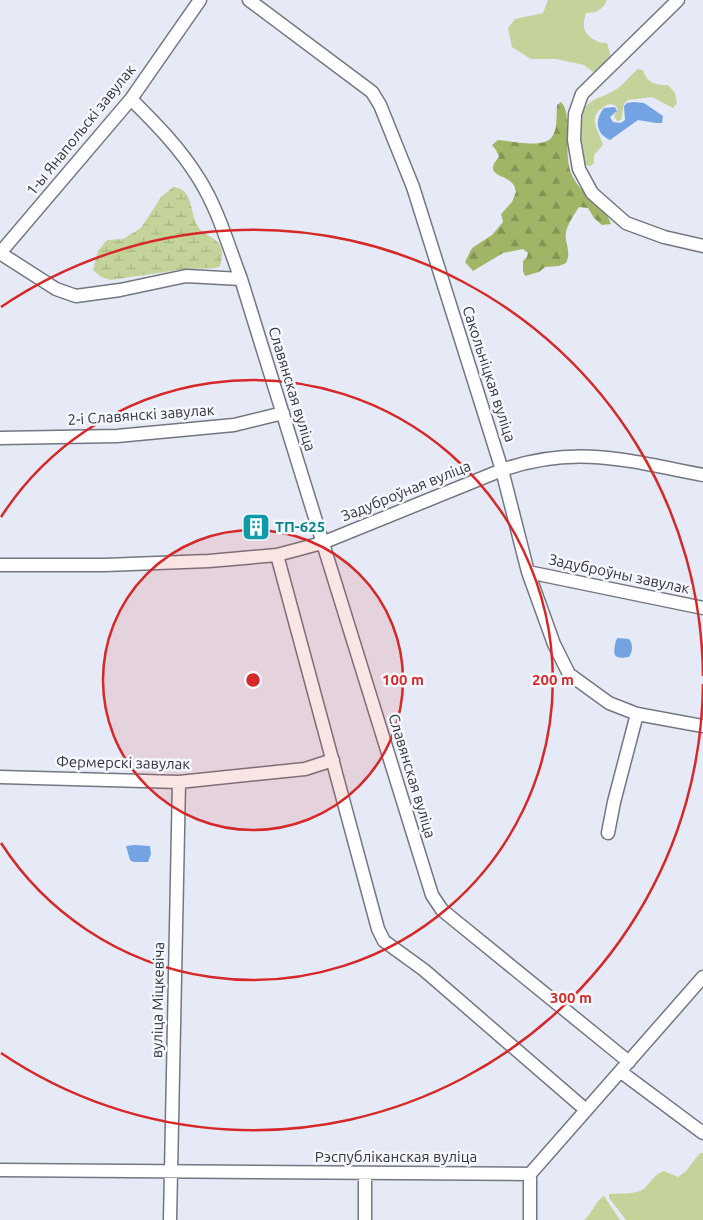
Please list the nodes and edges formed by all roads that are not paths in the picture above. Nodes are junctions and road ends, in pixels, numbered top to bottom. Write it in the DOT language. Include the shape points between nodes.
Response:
graph roads {
  1 [pos="200,0"];
  2 [pos="249,0"];
  3 [pos="678,0"];
  4 [pos="131,99"];
  5 [pos="703,246"];
  6 [pos="0,253"];
  7 [pos="241,279"];
  8 [pos="283,413"];
  9 [pos="0,438"];
  10 [pos="502,470"];
  11 [pos="703,475"];
  12 [pos="322,543"];
  13 [pos="277,555"];
  14 [pos="0,565"];
  15 [pos="528,572"];
  16 [pos="703,608"];
  17 [pos="637,714"];
  18 [pos="703,726"];
  19 [pos="333,760"];
  20 [pos="0,777"];
  21 [pos="179,782"];
  22 [pos="608,833"];
  23 [pos="703,978"];
  24 [pos="629,1062"];
  25 [pos="621,1072"];
  26 [pos="586,1110"];
  27 [pos="703,1133"];
  28 [pos="0,1170"];
  29 [pos="171,1170"];
  30 [pos="365,1174"];
  31 [pos="530,1174"];
  32 [pos="170,1220"];
  33 [pos="365,1220"];
  34 [pos="530,1220"];
  1 -- 4 [label="street, 1-ы Янапольскі завулак"];
  2 -- 10 [label="street, Сакольніцкая вуліца" via="372,92 380,105 413,187"];
  3 -- 5 [label="street" via="582,94 575,114 574,140 579,169 592,193 626,223 664,237"];
  4 -- 6 [label="street, 1-ы Янапольскі завулак"];
  4 -- 7 [label="street, Славянская вуліца" via="170,139 199,179 214,206"];
  6 -- 7 [label="street" via="56,289 76,296 186,276"];
  7 -- 8 [label="street, Славянская вуліца"];
  8 -- 9 [label="street, 2-і Славянскі завулак" via="234,425 118,436"];
  8 -- 12 [label="street, Славянская вуліца"];
  10 -- 11 [label="street, Задуброўная вуліца" via="539,459 573,455 598,456"];
  10 -- 12 [label="street, Задуброўная вуліца"];
  10 -- 15 [label="street, Сакольніцкая вуліца"];
  12 -- 13 [label="street, Задуброўная вуліца"];
  12 -- 24 [label="street, Славянская вуліца" via="432,895 442,910"];
  13 -- 14 [label="street, Задуброўная вуліца" via="209,562"];
  13 -- 19 [label="street"];
  15 -- 16 [label="street, Задуброўны завулак"];
  15 -- 17 [label="street, Сакольніцкая вуліца" via="554,644 569,674 609,703"];
  17 -- 18 [label="street, Сакольніцкая вуліца"];
  17 -- 22 [label="street"];
  19 -- 21 [label="street, Фермерскі завулак" via="305,769"];
  19 -- 26 [label="street" via="384,941 424,970"];
  20 -- 21 [label="street, Фермерскі завулак"];
  21 -- 29 [label="street, вуліца Міцкевіча"];
  23 -- 24 [label="street"];
  24 -- 25 [label="street"];
  25 -- 26 [label="street"];
  25 -- 27 [label="street"];
  26 -- 31 [label="street"];
  28 -- 29 [label="street, Рэспубліканская вуліца"];
  29 -- 30 [label="street, Рэспубліканская вуліца"];
  29 -- 32 [label="street, вуліца Міцкевіча"];
  30 -- 31 [label="street, Рэспубліканская вуліца"];
  30 -- 33 [label="street"];
  31 -- 34 [label="street"];
}
